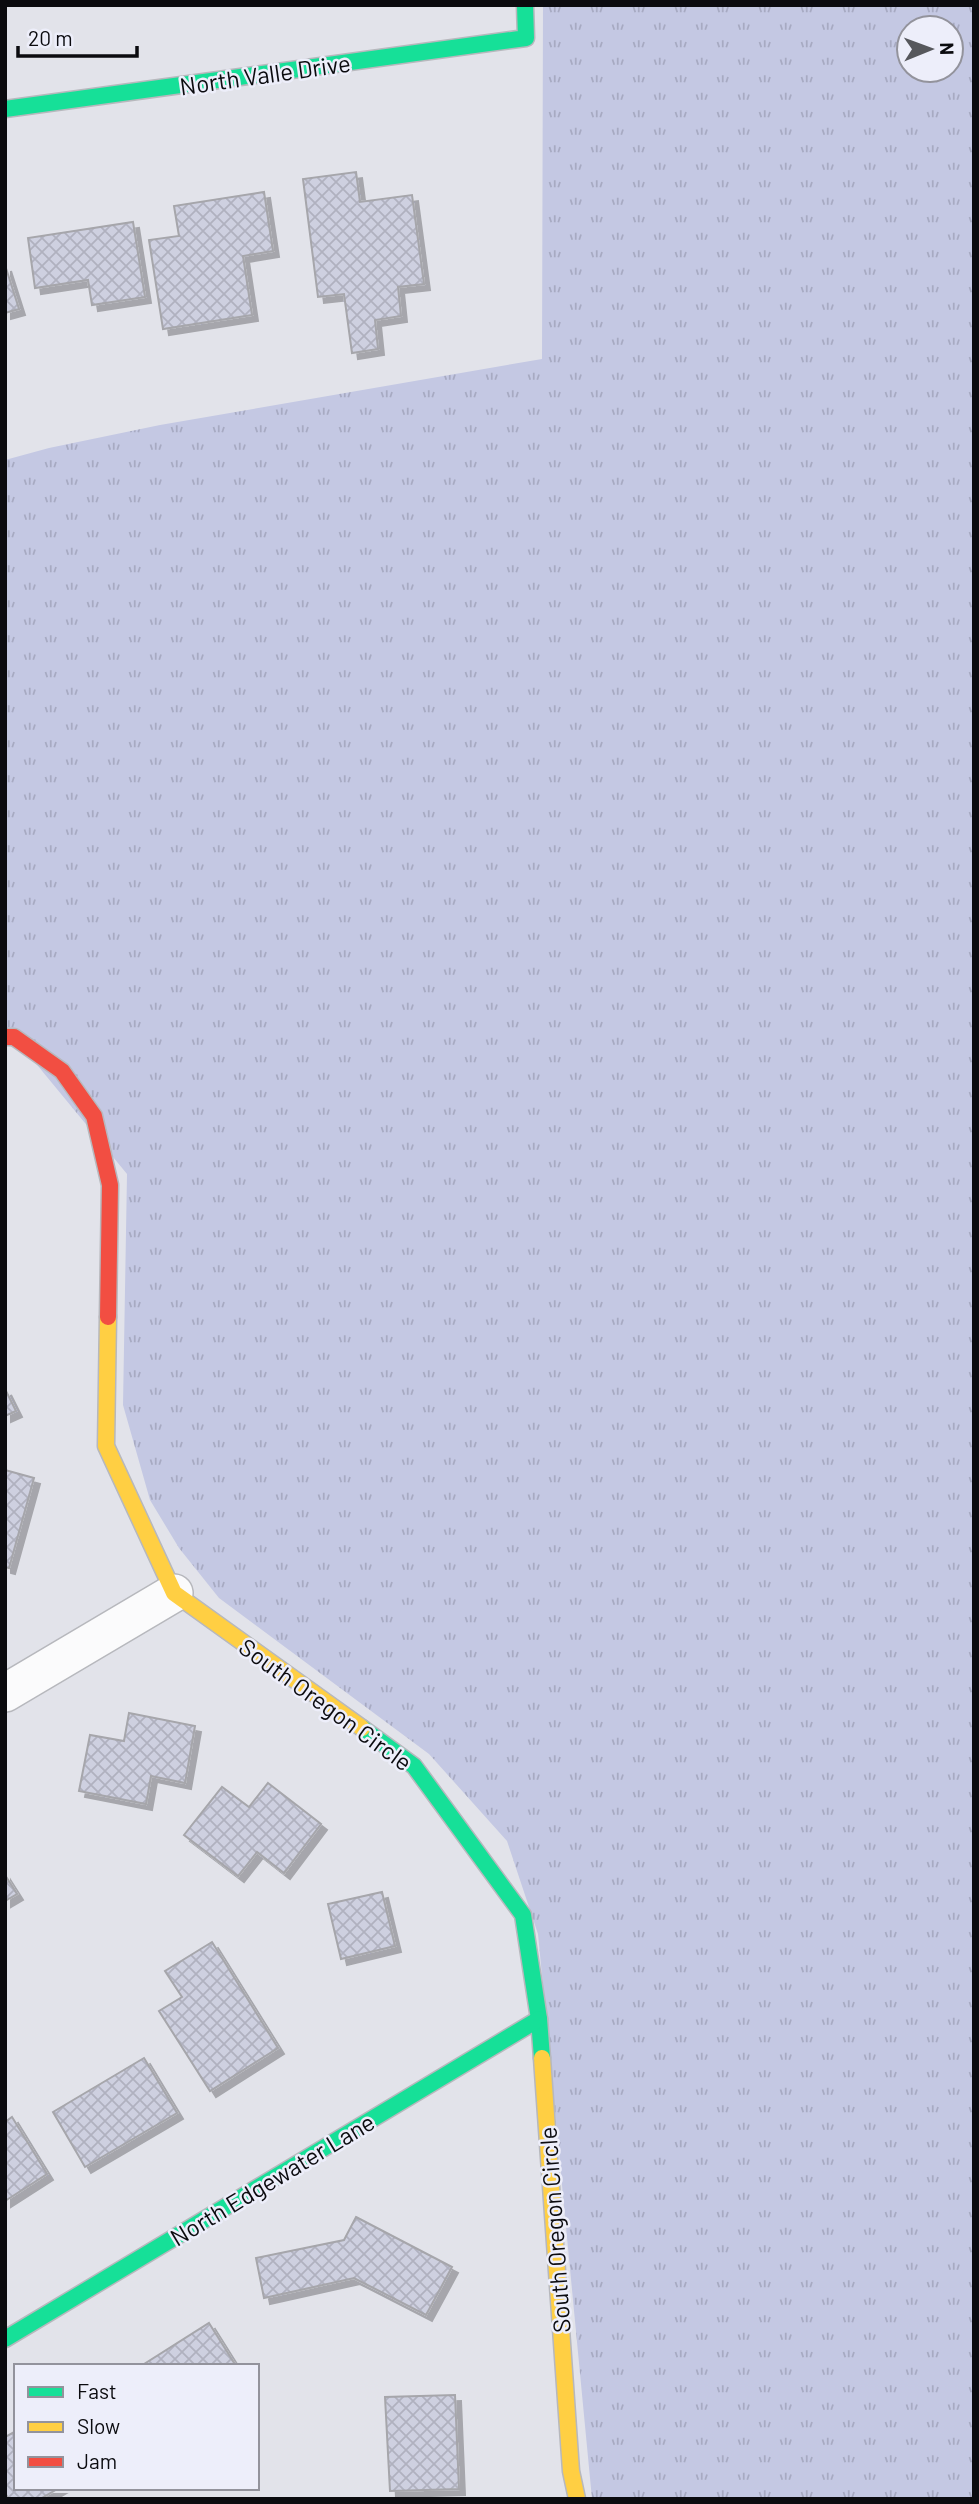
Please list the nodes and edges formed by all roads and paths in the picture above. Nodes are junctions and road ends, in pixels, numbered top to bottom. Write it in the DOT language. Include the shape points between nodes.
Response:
graph roads {
  1 [pos="525,5"];
  2 [pos="5,109"];
  3 [pos="10,1037"];
  4 [pos="174,1593"];
  5 [pos="5,1693"];
  6 [pos="539,2019"];
  7 [pos="5,2339"];
  8 [pos="577,2499"];
  1 -- 2 [label="street, North Valle Drive" via="526,38"];
  3 -- 4 [label="street, South Oregon Circle" via="62,1071 94,1116 110,1185 106,1446"];
  4 -- 5 [label="street"];
  4 -- 6 [label="street, South Oregon Circle" via="414,1766 523,1915"];
  6 -- 7 [label="street, North Edgewater Lane"];
  6 -- 8 [label="street, South Oregon Circle" via="571,2472"];
}
